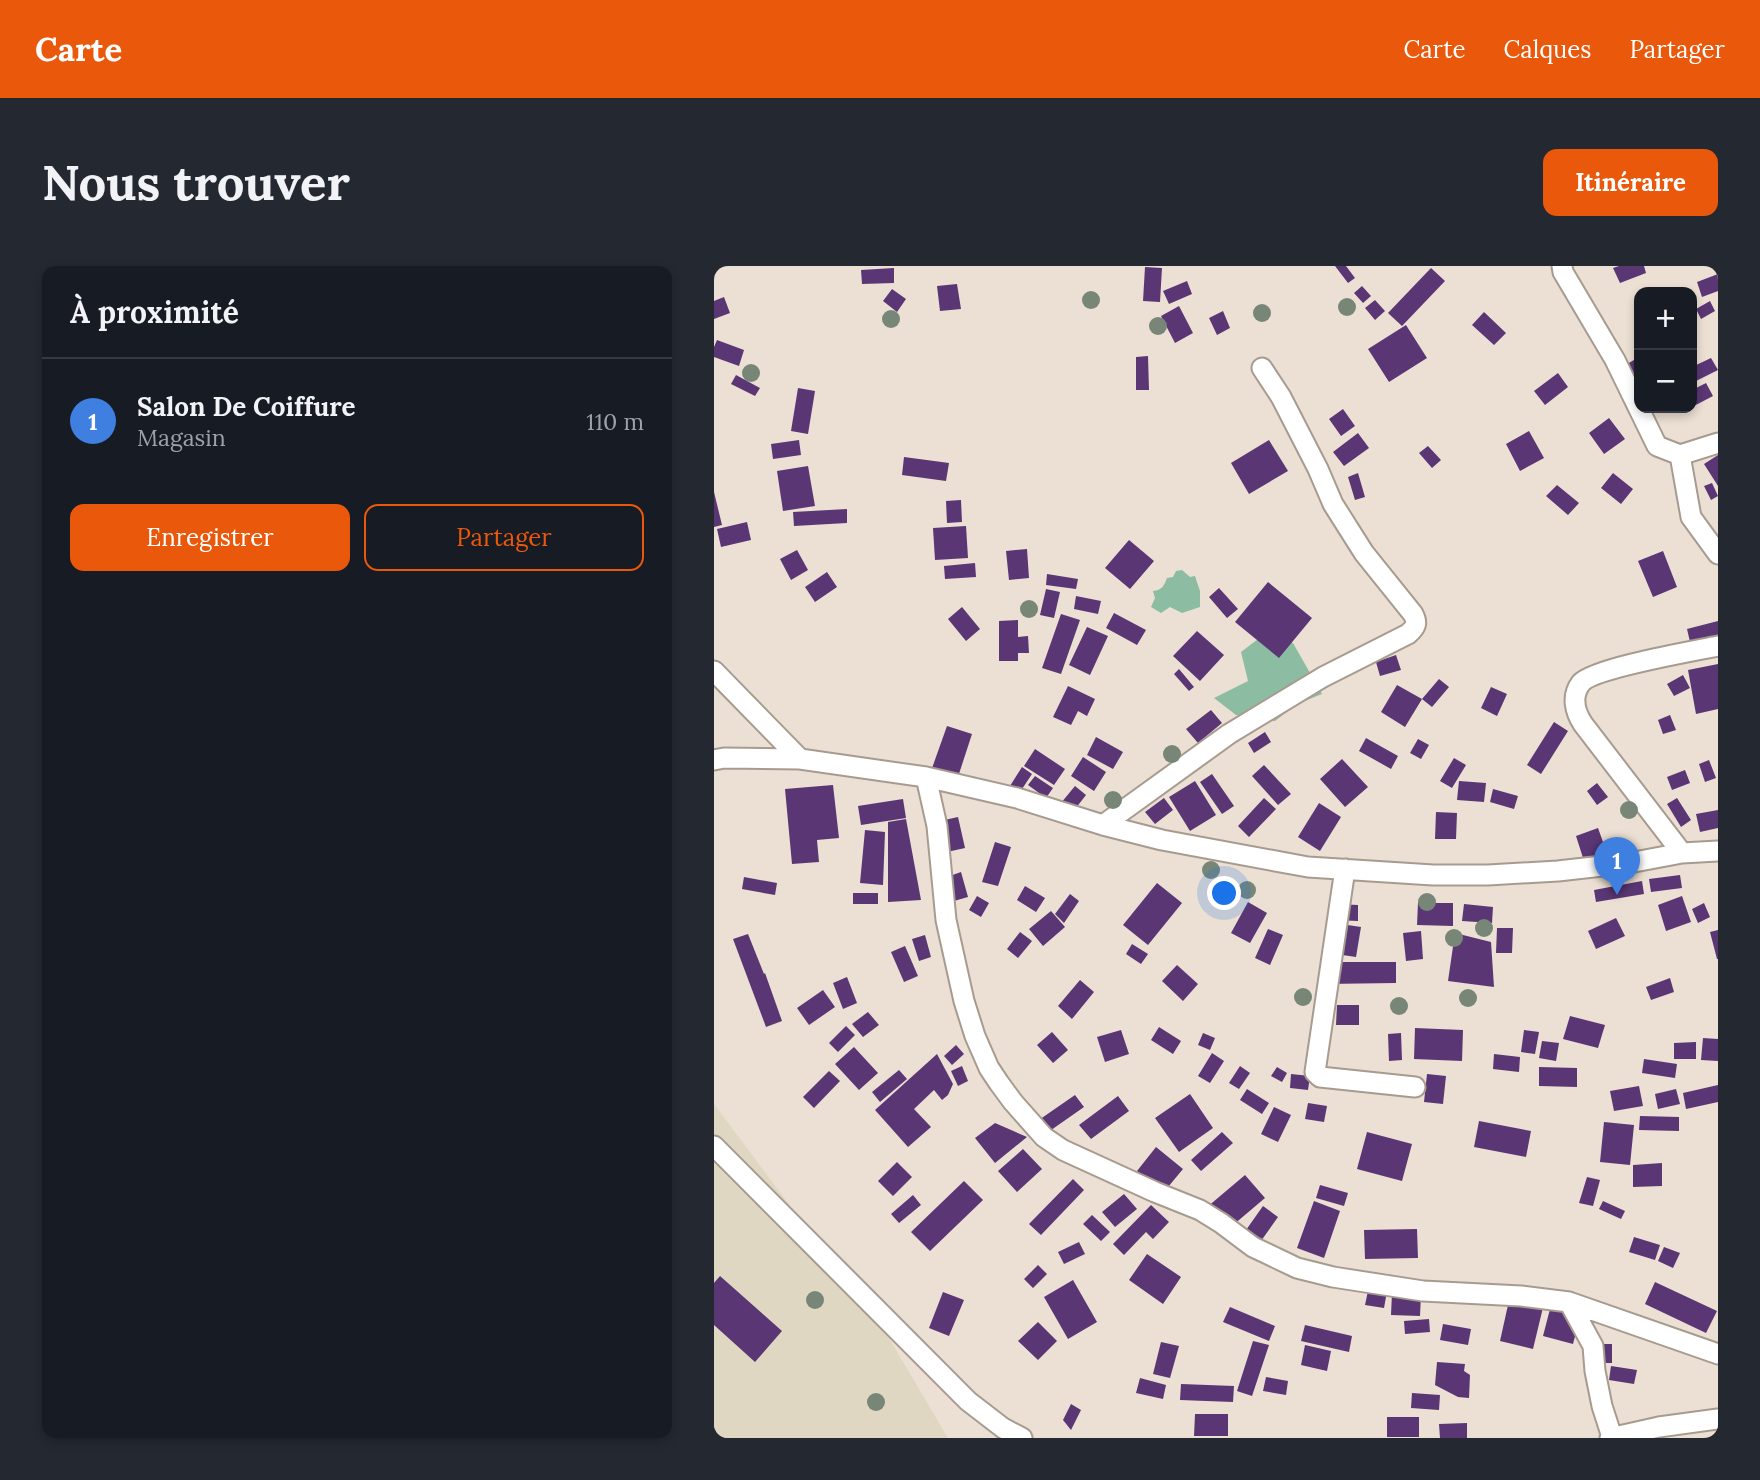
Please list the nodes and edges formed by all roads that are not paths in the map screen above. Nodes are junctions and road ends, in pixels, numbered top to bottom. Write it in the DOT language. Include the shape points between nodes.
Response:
graph roads {
  1 [pos="1562,266"];
  2 [pos="1262,368"];
  3 [pos="1718,443"];
  4 [pos="1680,455"];
  5 [pos="1718,555"];
  6 [pos="1718,646"];
  7 [pos="714,671"];
  8 [pos="800,759"];
  9 [pos="714,760"];
  10 [pos="926,777"];
  11 [pos="1103,825"];
  12 [pos="1718,852"];
  13 [pos="1682,853"];
  14 [pos="1345,869"];
  15 [pos="1415,1087"];
  16 [pos="714,1146"];
  17 [pos="1569,1302"];
  18 [pos="1616,1317"];
  19 [pos="1593,1346"];
  20 [pos="1718,1354"];
  21 [pos="1718,1419"];
  22 [pos="1021,1438"];
  23 [pos="1611,1438"];
  1 -- 4 [label="street" via="1657,446"];
  2 -- 11 [label="street" via="1282,397 1333,504 1364,553 1413,614 1415,628 1229,734"];
  3 -- 4 [label="street"];
  4 -- 5 [label="street" via="1691,517"];
  6 -- 13 [label="street" via="1622,666 1582,682 1575,697 1576,713 1583,724"];
  7 -- 8 [label="street"];
  8 -- 9 [label="street"];
  8 -- 10 [label="street"];
  10 -- 11 [label="street" via="1017,798"];
  10 -- 17 [label="street" via="937,826 946,920 975,1036 999,1083 1044,1137 1063,1150 1200,1210 1253,1247 1297,1268 1423,1291"];
  11 -- 14 [label="street" via="1308,867"];
  12 -- 13 [label="street"];
  13 -- 14 [label="street" via="1629,863 1488,875"];
  14 -- 15 [label="street" via="1315,1072 1320,1077"];
  16 -- 22 [label="street" via="968,1401"];
  17 -- 18 [label="street"];
  17 -- 19 [label="street"];
  18 -- 19 [label="street"];
  18 -- 20 [label="street"];
  19 -- 23 [label="street"];
  21 -- 23 [label="street"];
}
